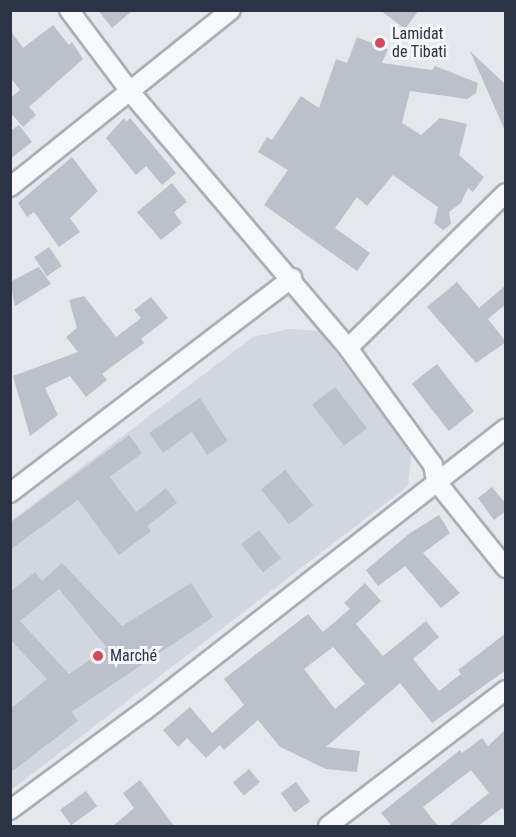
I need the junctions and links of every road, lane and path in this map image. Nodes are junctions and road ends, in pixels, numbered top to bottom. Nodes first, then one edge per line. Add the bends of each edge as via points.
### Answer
1 (69, 10) edge
2 (231, 10) edge
3 (132, 94) junction
4 (10, 188) edge
5 (506, 193) edge
6 (292, 278) junction
7 (348, 348) junction
8 (506, 428) edge
9 (436, 481) junction
10 (10, 493) edge
11 (506, 568) edge
12 (506, 690) edge
13 (10, 810) edge
14 (328, 826) edge

1 - 3 street
2 - 3 street
3 - 4 street
3 - 6 street
5 - 7 street
6 - 7 street
6 - 10 street
7 - 9 street via 433,465
8 - 9 street
9 - 11 street
9 - 13 street via 144,711
12 - 14 street

